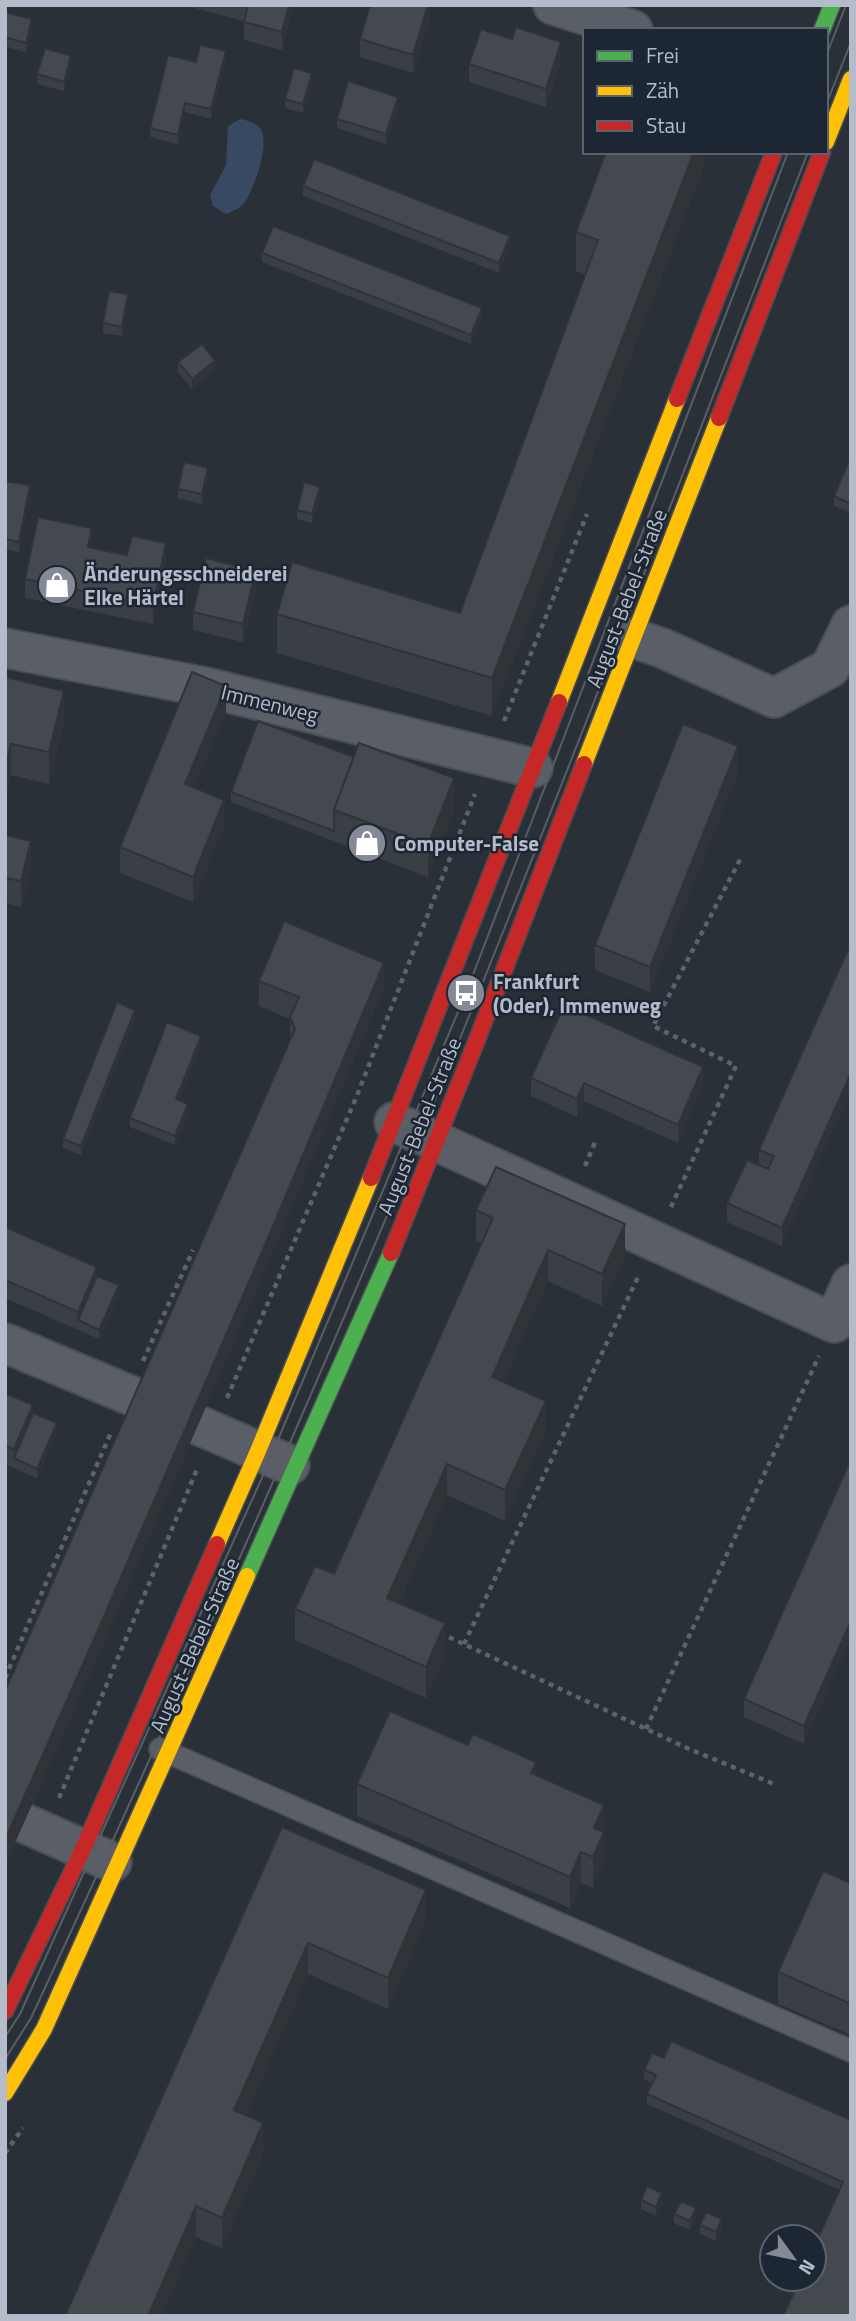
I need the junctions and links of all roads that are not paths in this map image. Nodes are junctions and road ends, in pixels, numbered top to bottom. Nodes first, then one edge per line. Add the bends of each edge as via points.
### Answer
1 (552, 5) edge
2 (832, 5) edge
3 (627, 28) edge
4 (823, 28) edge
5 (849, 86) edge
6 (828, 137) edge
7 (773, 154) edge
8 (821, 154) edge
9 (851, 625) edge
10 (633, 638) junction
11 (5, 648) edge
12 (533, 768) junction
13 (394, 1122) junction
14 (436, 1141) junction
15 (851, 1284) edge
16 (842, 1318) edge
17 (5, 1343) edge
18 (136, 1397) edge
19 (206, 1428) road end
20 (258, 1451) junction
21 (296, 1467) junction
22 (133, 1737) junction
23 (169, 1752) junction
24 (34, 1828) road end
25 (83, 1849) junction
26 (118, 1865) junction
27 (5, 2011) edge
28 (851, 2051) edge
29 (5, 2094) edge

1 - 3 street
2 - 4 street
5 - 6 street
7 - 12 street, August-Bebel-Straße
8 - 10 street, August-Bebel-Straße
9 - 10 street via 830,668 774,698
10 - 14 street, August-Bebel-Straße
11 - 12 street, Immenweg via 205,687
12 - 13 street, August-Bebel-Straße
13 - 14 street
13 - 20 street, August-Bebel-Straße
14 - 16 street via 654,1241
14 - 21 street, August-Bebel-Straße
15 - 16 street
17 - 18 street
19 - 20 street
20 - 21 street
20 - 22 street, August-Bebel-Straße
21 - 23 street, August-Bebel-Straße
22 - 23 lane
22 - 25 street, August-Bebel-Straße
23 - 26 street, August-Bebel-Straße
23 - 28 lane
24 - 25 street
25 - 26 street
25 - 27 street, August-Bebel-Straße
26 - 29 street, August-Bebel-Straße via 44,2029

